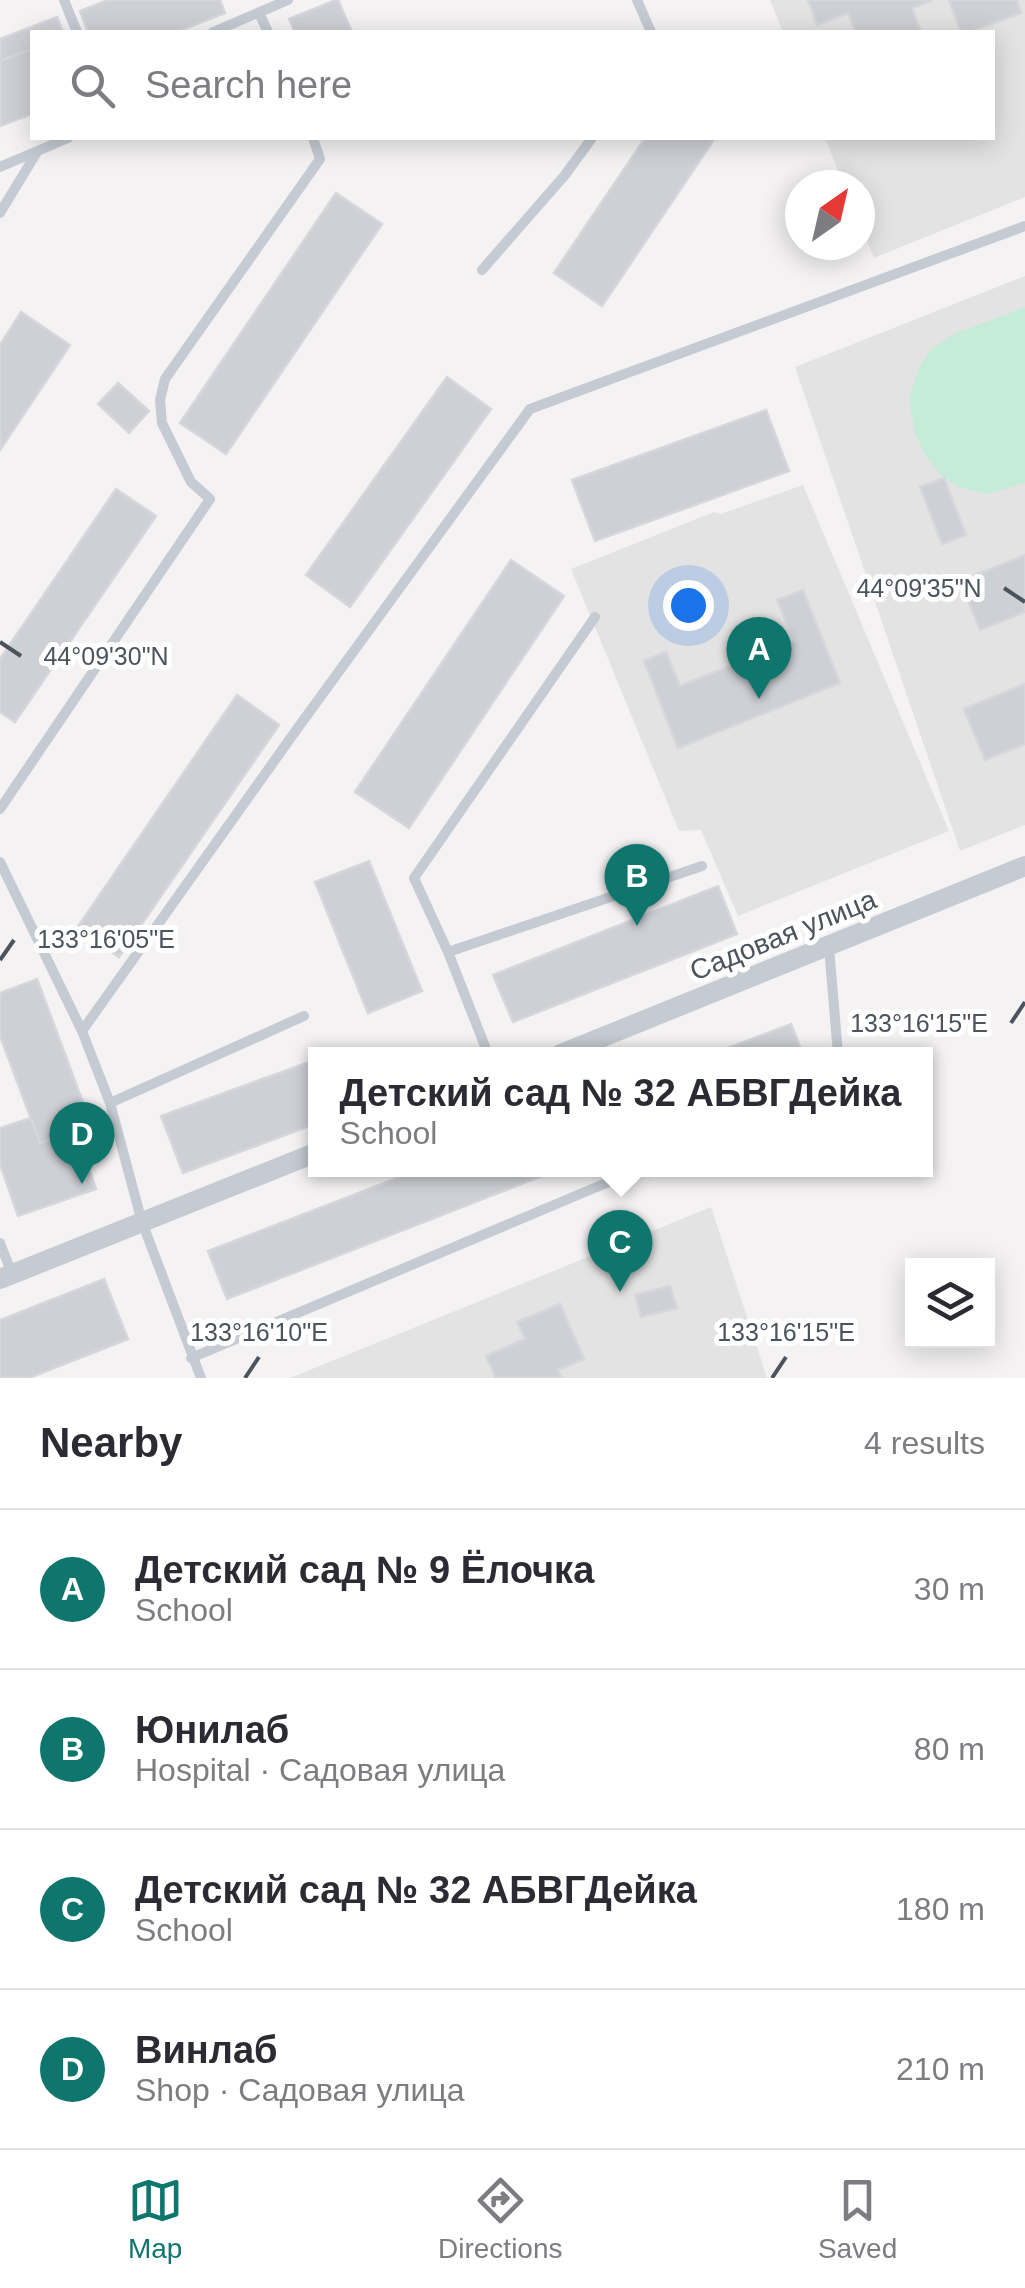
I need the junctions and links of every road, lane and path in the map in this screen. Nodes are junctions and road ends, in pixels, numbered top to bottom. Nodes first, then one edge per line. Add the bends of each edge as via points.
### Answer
1 (64, 0) edge
2 (288, 0) edge
3 (637, 0) edge
4 (259, 13) junction
5 (76, 30) edge
6 (218, 30) edge
7 (267, 30) edge
8 (650, 30) edge
9 (63, 140) edge
10 (315, 140) edge
11 (591, 140) edge
12 (37, 151) junction
13 (0, 167) edge
14 (0, 214) edge
15 (1025, 226) edge
16 (482, 270) dead end
17 (595, 617) dead end
18 (0, 809) edge
19 (0, 862) edge
20 (702, 866) dead end
21 (1025, 866) edge
22 (829, 946) junction
23 (448, 952) junction
24 (304, 1016) dead end
25 (82, 1032) junction
26 (485, 1047) edge
27 (578, 1047) edge
28 (837, 1047) edge
29 (110, 1103) junction
30 (308, 1156) edge
31 (620, 1177) edge
32 (142, 1222) junction
33 (0, 1244) edge
34 (6, 1277) edge
35 (191, 1358) junction
36 (200, 1378) edge

1 - 5 lane
2 - 4 lane
3 - 8 lane
4 - 6 lane
4 - 7 lane
9 - 12 lane
10 - 18 lane via 320,160 166,379 162,422 191,482 210,500
11 - 16 lane
12 - 13 lane
12 - 14 lane
15 - 25 lane via 530,409
17 - 23 lane via 414,878
19 - 25 lane
20 - 23 lane
21 - 22 street, Садовая улица
22 - 27 street, Садовая улица
22 - 28 lane
23 - 26 lane
24 - 29 lane
25 - 29 lane
29 - 32 lane
30 - 32 street
31 - 35 lane
32 - 34 street
32 - 35 lane
33 - 34 lane
35 - 36 lane

